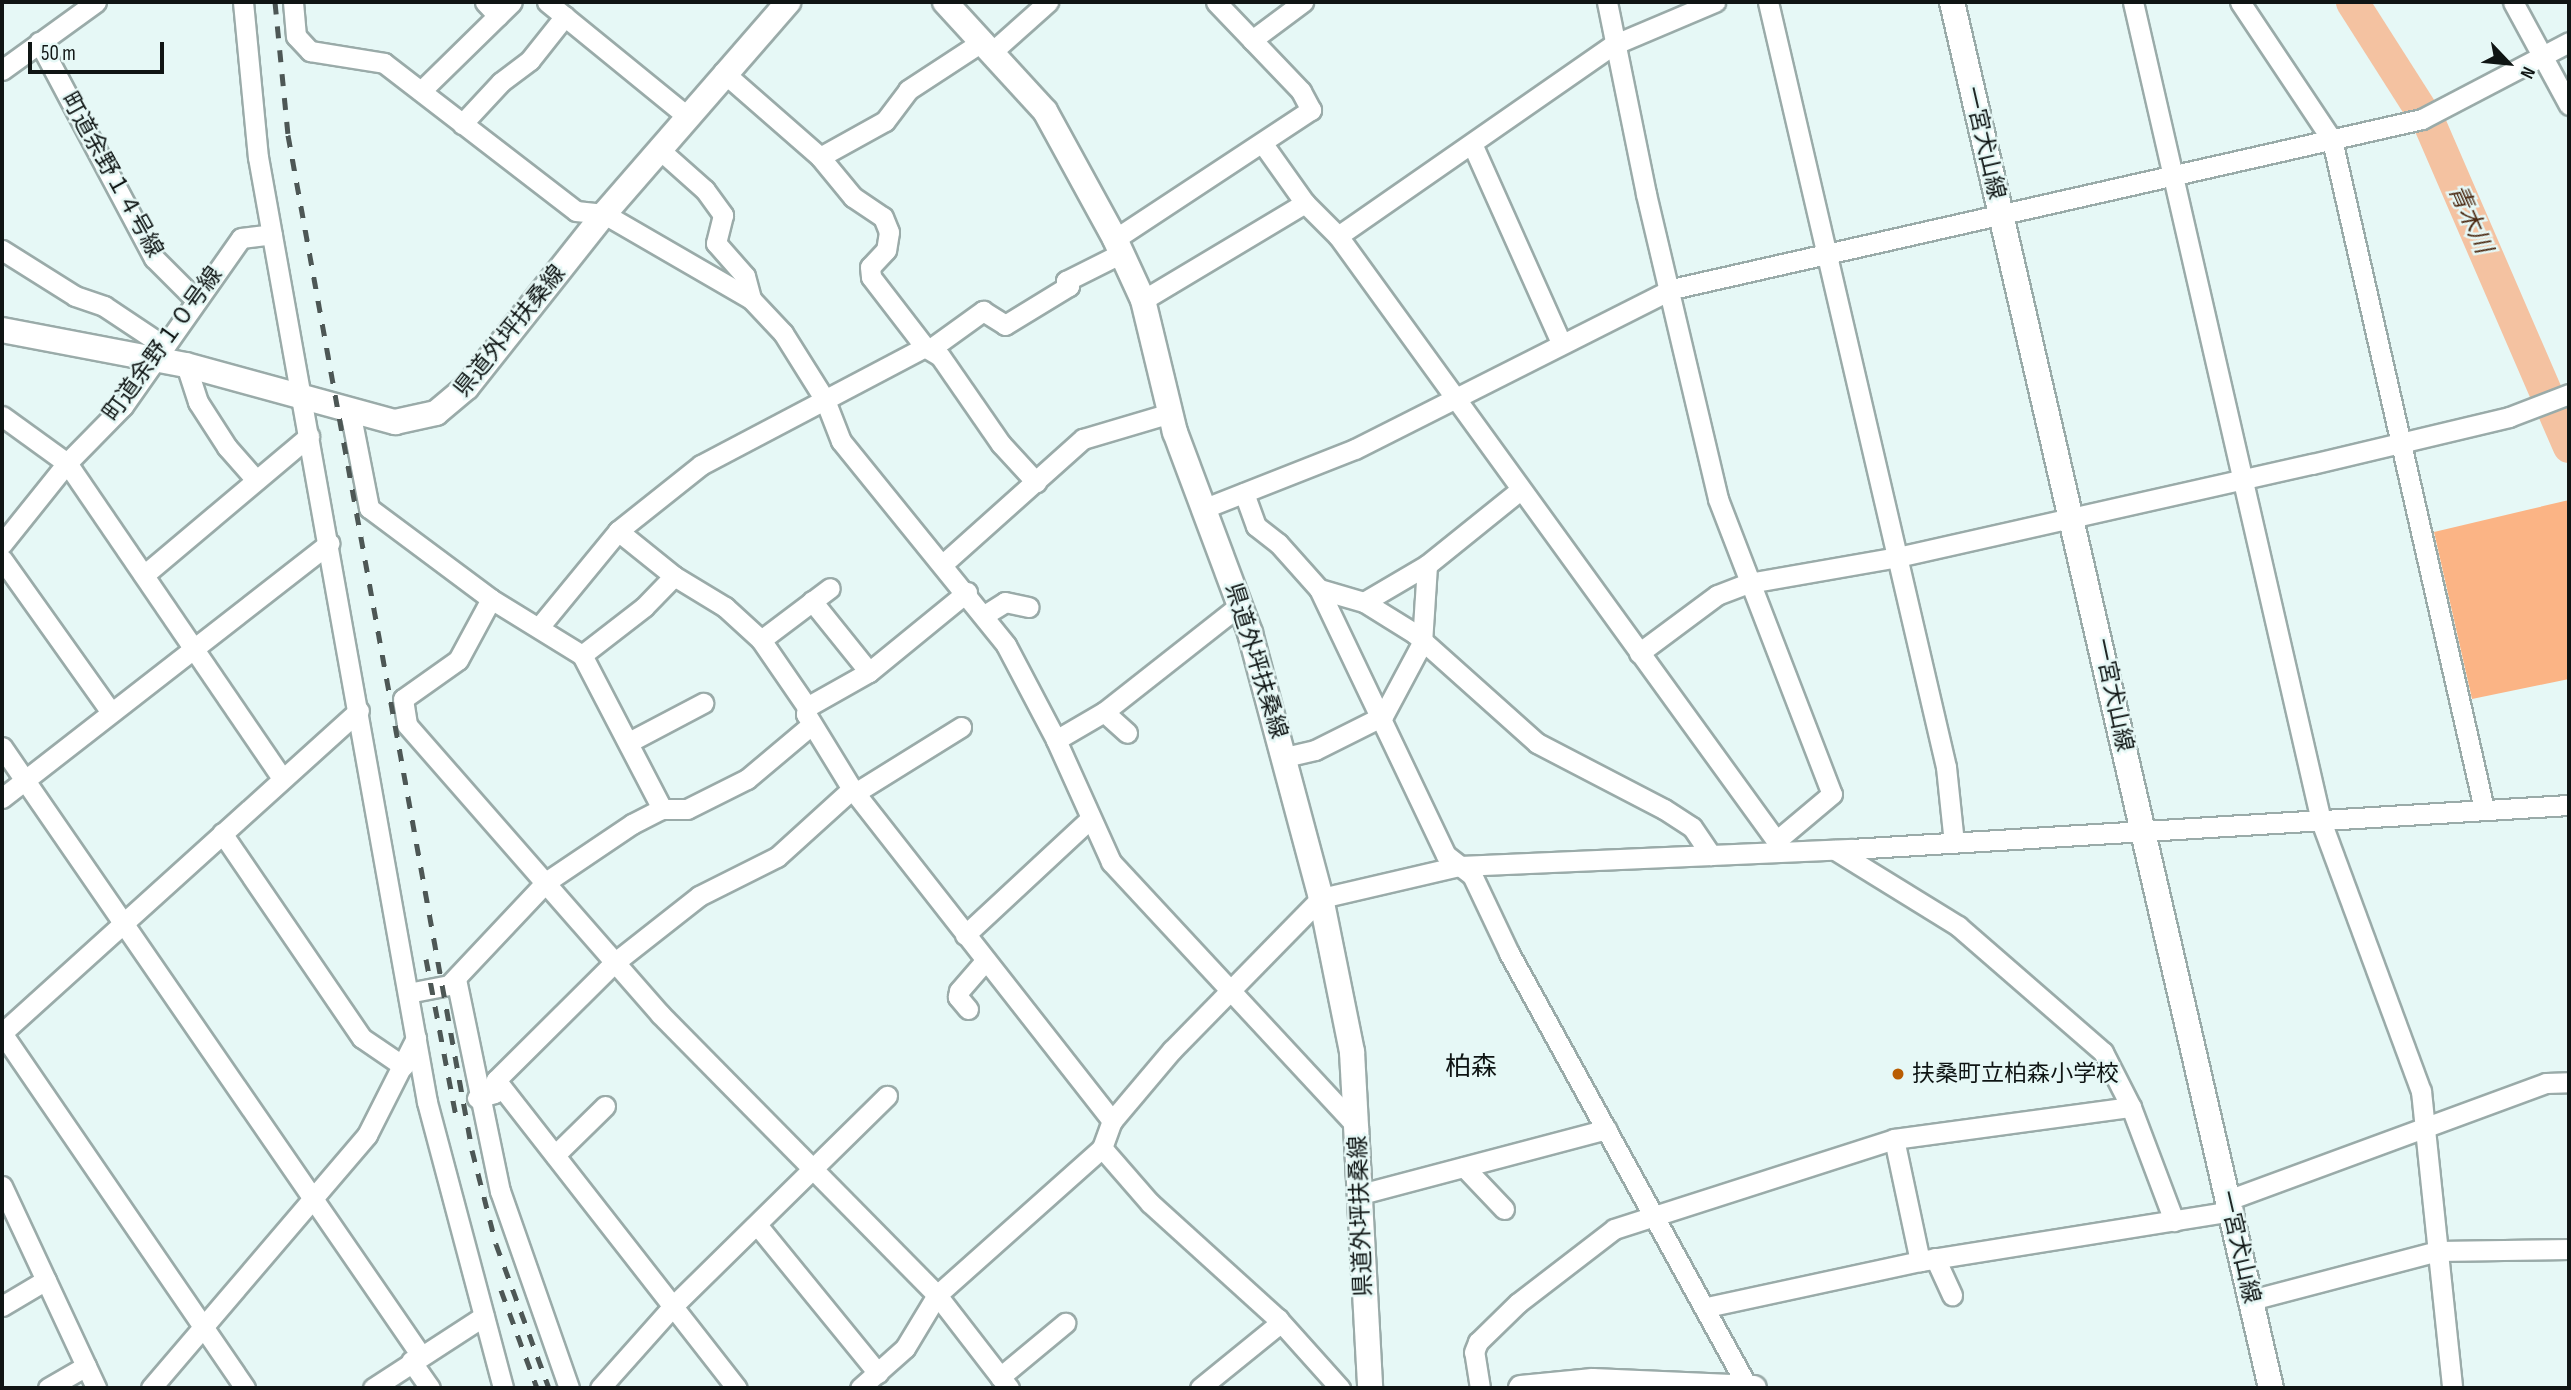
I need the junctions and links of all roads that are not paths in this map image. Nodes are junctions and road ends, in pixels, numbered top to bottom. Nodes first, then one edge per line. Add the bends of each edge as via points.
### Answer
1 (96, 2) edge
2 (243, 2) edge
3 (292, 2) edge
4 (547, 2) edge
5 (788, 2) edge
6 (945, 2) edge
7 (1048, 2) edge
8 (1216, 2) edge
9 (1303, 2) edge
10 (1607, 2) edge
11 (1715, 2) edge
12 (1768, 2) edge
13 (1952, 2) edge
14 (2133, 2) edge
15 (2240, 2) edge
16 (2513, 2) edge
17 (498, 7) edge
18 (565, 16) junction
19 (1252, 40) junction
20 (40, 42) junction
21 (2569, 42) edge
22 (1613, 45) junction
23 (988, 46) junction
24 (2543, 56) junction
25 (2, 70) edge
26 (723, 72) junction
27 (421, 91) junction
28 (2569, 105) edge
29 (688, 116) junction
30 (463, 124) junction
31 (2332, 140) junction
32 (1264, 144) junction
33 (1473, 146) junction
34 (660, 150) junction
35 (820, 157) junction
36 (2171, 177) junction
37 (1306, 203) junction
38 (605, 214) junction
39 (2001, 218) junction
40 (272, 234) junction
41 (1339, 236) junction
42 (1119, 246) junction
43 (2, 250) edge
44 (1828, 254) junction
45 (1672, 289) junction
46 (751, 299) junction
47 (196, 300) junction
48 (1143, 300) junction
49 (2, 330) edge
50 (1561, 344) junction
51 (929, 347) junction
52 (158, 352) junction
53 (186, 365) junction
54 (2569, 394) edge
55 (302, 397) junction
56 (1453, 399) junction
57 (825, 400) junction
58 (350, 411) junction
59 (1170, 413) junction
60 (2, 416) edge
61 (309, 436) junction
62 (2401, 440) junction
63 (67, 463) junction
64 (2245, 476) junction
65 (256, 480) junction
66 (1036, 482) junction
67 (1520, 490) junction
68 (1244, 493) junction
69 (1205, 508) junction
70 (2074, 518) junction
71 (618, 531) junction
72 (329, 542) junction
73 (2, 544) edge
74 (1898, 557) junction
75 (2, 559) edge
76 (943, 564) junction
77 (1427, 565) junction
78 (144, 575) junction
79 (674, 576) junction
80 (1749, 583) junction
81 (830, 588) dead end
82 (1319, 589) junction
83 (967, 592) junction
84 (491, 598) junction
85 (812, 601) junction
86 (1364, 602) junction
87 (1240, 605) junction
88 (1028, 607) dead end
89 (986, 614) junction
90 (540, 626) junction
91 (761, 640) junction
92 (1422, 643) junction
93 (193, 649) junction
94 (1639, 653) junction
95 (582, 655) junction
96 (869, 671) junction
97 (703, 703) dead end
98 (359, 710) junction
99 (110, 712) junction
100 (1104, 712) junction
101 (808, 716) junction
102 (1383, 716) junction
103 (961, 726) dead end
104 (1127, 733) dead end
105 (1056, 740) junction
106 (629, 742) junction
107 (2, 747) edge
108 (1285, 757) junction
109 (282, 778) junction
110 (25, 780) junction
111 (854, 791) junction
112 (2, 798) edge
113 (2569, 805) edge
114 (662, 809) junction
115 (2484, 809) junction
116 (1090, 819) junction
117 (2321, 821) junction
118 (2143, 831) junction
119 (222, 832) junction
120 (1954, 843) junction
121 (1780, 846) junction
122 (1835, 850) junction
123 (1711, 855) junction
124 (1458, 866) junction
125 (546, 881) junction
126 (1321, 898) junction
127 (123, 923) junction
128 (965, 935) junction
129 (985, 961) junction
130 (614, 963) junction
131 (456, 979) junction
132 (408, 993) junction
133 (1231, 993) junction
134 (968, 1009) dead end
135 (2, 1033) edge
136 (416, 1038) junction
137 (403, 1066) junction
138 (496, 1080) junction
139 (2569, 1082) edge
140 (887, 1096) dead end
141 (477, 1098) junction
142 (605, 1106) dead end
143 (2132, 1107) junction
144 (1112, 1121) junction
145 (1358, 1128) junction
146 (1607, 1129) junction
147 (2423, 1129) junction
148 (1894, 1139) junction
149 (1102, 1149) junction
150 (555, 1155) junction
151 (1464, 1167) junction
152 (812, 1171) junction
153 (3, 1192) edge
154 (1361, 1194) junction
155 (312, 1197) junction
156 (2231, 1206) junction
157 (1504, 1209) dead end
158 (1653, 1214) junction
159 (2174, 1221) junction
160 (758, 1226) junction
161 (2569, 1249) edge
162 (2438, 1251) junction
163 (1928, 1259) junction
164 (46, 1280) junction
165 (937, 1295) junction
166 (1952, 1295) dead end
167 (2251, 1300) junction
168 (2, 1306) edge
169 (673, 1306) junction
170 (1707, 1307) junction
171 (484, 1316) junction
172 (1278, 1319) junction
173 (1065, 1323) dead end
174 (203, 1327) junction
175 (416, 1358) junction
176 (86, 1366) junction
177 (871, 1382) edge
178 (1005, 1382) edge
179 (153, 1387) edge
180 (48, 1388) edge
181 (96, 1388) edge
182 (245, 1388) edge
183 (373, 1388) edge
184 (430, 1388) edge
185 (503, 1388) edge
186 (569, 1388) edge
187 (600, 1388) edge
188 (737, 1388) edge
189 (1200, 1388) edge
190 (1340, 1388) edge
191 (1370, 1388) edge
192 (1480, 1388) edge
193 (1521, 1388) edge
194 (1748, 1388) edge
195 (1754, 1388) edge
196 (2271, 1388) edge
197 (2452, 1388) edge

1 - 20 street
2 - 40 street via 249,88
3 - 27 street via 296,36 310,51 384,62
4 - 18 street
5 - 26 main road, 県道外坪扶桑線
6 - 23 main road, 県道外坪扶桑線
7 - 23 street
8 - 19 street
9 - 19 street
10 - 22 street
11 - 22 street
12 - 44 street
13 - 39 main road, 一宮犬山線
14 - 36 street
15 - 31 street
16 - 24 street
17 - 27 street
18 - 29 street
18 - 30 street via 530,60 501,82
19 - 32 street via 1301,91 1311,110
20 - 25 street
20 - 47 street, 町道余野１４号線 via 154,258
21 - 24 street
22 - 33 street
22 - 45 street
23 - 35 street via 908,90 885,121
23 - 42 main road, 県道外坪扶桑線 via 1045,111
24 - 28 street
24 - 31 street via 2422,119
26 - 29 main road, 県道外坪扶桑線
26 - 35 street
27 - 30 street
29 - 34 main road, 県道外坪扶桑線
30 - 38 street via 576,211
31 - 36 street
31 - 62 street
32 - 37 street
32 - 42 street
33 - 41 street
33 - 50 street
34 - 38 main road, 県道外坪扶桑線
34 - 46 street via 705,190 723,215 716,243 745,276
35 - 51 street via 853,197 883,217 889,232 886,250 870,267 871,277
36 - 39 street
36 - 64 street
37 - 41 street
37 - 48 street
38 - 46 street
38 - 58 main road, 県道外坪扶桑線 via 448,406 409,422
39 - 44 street
39 - 70 main road, 一宮犬山線
40 - 47 street, 町道余野１０号線 via 241,238
40 - 55 street
41 - 56 street
42 - 48 main road, 県道外坪扶桑線
42 - 51 street via 1066,281 1069,286 1005,325 983,311
43 - 52 street via 75,296 113,311
44 - 45 street
44 - 74 street
45 - 50 street
45 - 80 street via 1718,499
46 - 57 street via 783,333
47 - 52 street, 町道余野１０号線
48 - 59 main road, 県道外坪扶桑線
49 - 52 main road, 県道外坪扶桑線
50 - 56 street
51 - 57 street
51 - 66 street via 1000,444
52 - 53 main road, 県道外坪扶桑線
52 - 63 street, 町道余野１０号線 via 122,407
53 - 55 main road, 県道外坪扶桑線
53 - 65 street via 198,402 227,447
54 - 62 street via 2509,417
55 - 58 main road, 県道外坪扶桑線
55 - 61 street
56 - 67 street
56 - 68 street via 1354,449
57 - 71 street via 701,465
57 - 76 street via 841,441
58 - 84 street via 369,508
59 - 66 street via 1083,439
59 - 69 main road, 県道外坪扶桑線
60 - 63 street
61 - 65 street
61 - 72 street
62 - 64 street
62 - 115 street
63 - 73 street, 町道余野１０号線
63 - 78 street
64 - 70 street
64 - 117 street
65 - 78 street
66 - 76 street
67 - 77 street
67 - 94 street
68 - 69 street
68 - 82 street via 1256,526 1278,543
69 - 87 main road, 県道外坪扶桑線
70 - 74 street
70 - 118 main road, 一宮犬山線
71 - 79 street
71 - 90 street
72 - 93 street
72 - 98 street
74 - 80 street
74 - 120 street via 1946,767
75 - 99 street
76 - 83 street
77 - 86 street
77 - 92 street
78 - 93 street
79 - 91 street via 725,607
79 - 95 street via 644,607
80 - 94 street via 1717,595
80 - 121 street via 1832,793
81 - 85 street
82 - 86 street
82 - 102 street
83 - 89 street
83 - 96 street
84 - 90 street
84 - 125 street via 458,660 403,699 407,725
85 - 91 street
85 - 96 street
86 - 92 street
87 - 100 street
87 - 108 main road, 県道外坪扶桑線
88 - 89 street via 1005,602
89 - 105 street
90 - 95 street
91 - 101 street
92 - 102 street
92 - 123 street via 1536,743 1664,809 1692,827
93 - 99 street
93 - 109 street
94 - 121 street
95 - 106 street
96 - 101 street
97 - 106 street
98 - 109 street
98 - 132 street
99 - 110 street
100 - 104 street
100 - 105 street
101 - 111 street
101 - 114 street via 747,779 687,809
102 - 108 street via 1315,750
102 - 124 street via 1446,855
103 - 111 street
105 - 116 street
106 - 114 street via 626,746
107 - 110 street
108 - 126 main road, 県道外坪扶桑線
109 - 119 street
110 - 112 street
110 - 127 street
111 - 128 street
111 - 130 street via 777,857 699,896
113 - 115 street
114 - 125 street
115 - 117 street
116 - 128 street
116 - 133 street via 1111,862
117 - 118 street
117 - 147 street via 2421,1091
118 - 120 street
118 - 156 main road, 一宮犬山線
119 - 127 street
119 - 137 street via 362,1038
120 - 122 street
121 - 122 street
121 - 123 street
122 - 143 street via 1958,926 2032,989 2103,1052
123 - 124 street
124 - 126 street
124 - 146 street via 1472,875 1487,912
125 - 130 street
125 - 131 street
126 - 133 street via 1266,950
126 - 145 main road, 県道外坪扶桑線 via 1352,1052
127 - 135 street
127 - 155 street
128 - 129 street
129 - 134 street via 959,991 958,997
129 - 144 street
130 - 138 street
130 - 152 street
131 - 132 street via 449,985
131 - 141 street
132 - 136 street
133 - 144 street via 1172,1050
133 - 145 street
135 - 174 street
136 - 137 street
136 - 171 street via 443,1170
137 - 155 street via 367,1135
138 - 141 street via 494,1093
138 - 150 street
139 - 147 street via 2546,1083
140 - 152 street
141 - 186 street via 513,1235
142 - 150 street
143 - 148 street
143 - 159 street
144 - 149 street
145 - 154 main road, 県道外坪扶桑線
146 - 151 street
146 - 158 street
147 - 156 street
147 - 162 street
148 - 158 street
148 - 163 street
149 - 165 street
149 - 172 street via 1150,1203
150 - 169 street
151 - 154 street
151 - 157 street
152 - 160 street
152 - 165 street
153 - 164 street
154 - 191 main road, 県道外坪扶桑線
155 - 174 street
155 - 175 street
156 - 159 street
156 - 167 main road, 一宮犬山線
158 - 170 street
158 - 192 street via 1614,1229 1518,1303 1478,1342
159 - 163 street
160 - 169 street
160 - 177 street
161 - 162 street
162 - 167 street
162 - 197 street
163 - 166 street
163 - 170 street
164 - 168 street
164 - 176 street
165 - 177 street via 905,1348
165 - 178 street
167 - 196 main road, 一宮犬山線
169 - 187 street
169 - 188 street
170 - 194 street
171 - 175 street
171 - 185 street
172 - 189 street via 1275,1327
172 - 190 street
173 - 178 street
174 - 179 street
174 - 182 street
175 - 183 street
175 - 184 street
176 - 180 street
176 - 181 street
193 - 194 main road via 1593,1381
194 - 195 main road

